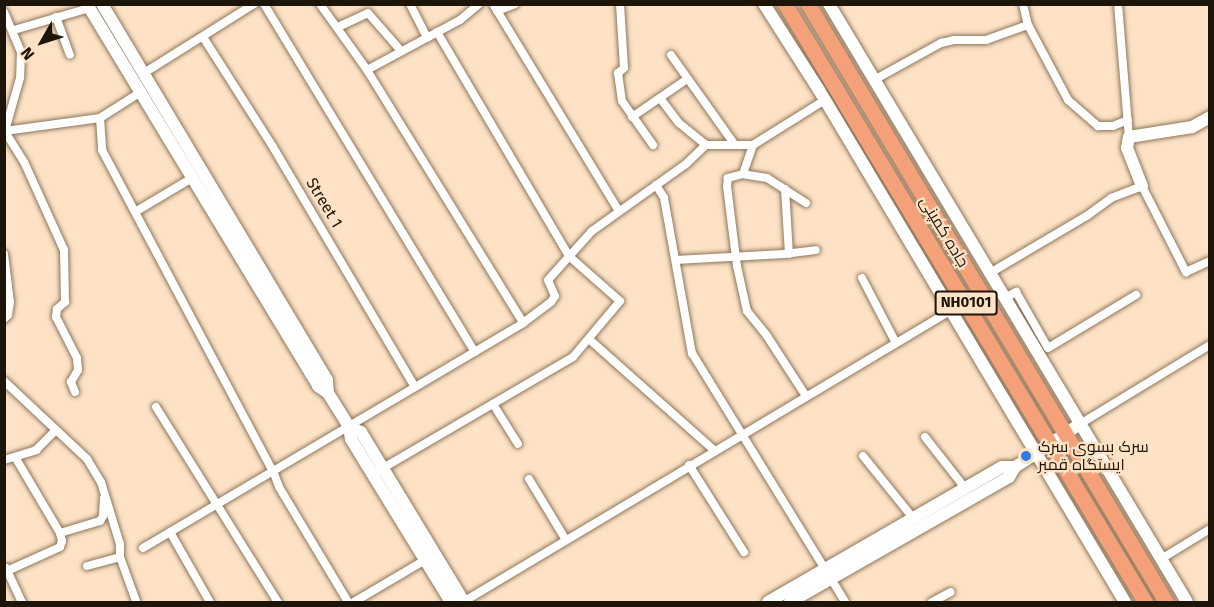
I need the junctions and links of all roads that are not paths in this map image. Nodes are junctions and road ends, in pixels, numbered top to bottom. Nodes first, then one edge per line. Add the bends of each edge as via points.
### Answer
1 (102, 4) edge
2 (254, 4) edge
3 (264, 4) edge
4 (320, 4) edge
5 (410, 4) edge
6 (479, 4) edge
7 (515, 4) edge
8 (620, 4) edge
9 (764, 4) edge
10 (785, 4) edge
11 (808, 4) edge
12 (829, 4) edge
13 (1023, 4) edge
14 (1118, 4) edge
15 (88, 6) edge
16 (495, 8) edge
17 (4, 12) edge
18 (56, 17) junction
19 (1028, 25) junction
20 (338, 27) junction
21 (14, 30) junction
22 (437, 32) junction
23 (203, 37) junction
24 (427, 38) junction
25 (401, 51) junction
26 (70, 55) dead end
27 (671, 55) dead end
28 (367, 70) junction
29 (144, 73) junction
30 (687, 79) junction
31 (874, 80) junction
32 (141, 92) junction
33 (660, 98) junction
34 (825, 100) junction
35 (7, 114) edge
36 (632, 117) junction
37 (1209, 117) edge
38 (100, 118) junction
39 (1128, 120) junction
40 (5, 132) edge
41 (1129, 137) junction
42 (653, 145) dead end
43 (706, 145) junction
44 (735, 145) junction
45 (753, 145) junction
46 (743, 174) junction
47 (192, 178) junction
48 (657, 185) junction
49 (1142, 186) junction
50 (785, 189) junction
51 (806, 203) dead end
52 (619, 211) junction
53 (135, 212) junction
54 (816, 250) dead end
55 (4, 254) edge
56 (789, 254) junction
57 (569, 256) junction
58 (736, 257) junction
59 (676, 260) junction
60 (1209, 261) edge
61 (990, 273) junction
62 (862, 278) dead end
63 (1136, 295) dead end
64 (1005, 298) junction
65 (950, 311) junction
66 (4, 319) edge
67 (523, 323) junction
68 (590, 340) junction
69 (896, 343) junction
70 (1209, 345) edge
71 (475, 352) junction
72 (4, 381) edge
73 (415, 387) junction
74 (75, 392) dead end
75 (328, 393) junction
76 (806, 396) junction
77 (493, 404) junction
78 (156, 407) dead end
79 (1080, 424) junction
80 (349, 427) junction
81 (56, 430) junction
82 (741, 434) junction
83 (1063, 434) junction
84 (925, 436) dead end
85 (518, 444) dead end
86 (1042, 447) junction
87 (714, 450) junction
88 (862, 456) dead end
89 (15, 457) junction
90 (4, 460) edge
91 (689, 465) junction
92 (1015, 467) junction
93 (273, 471) junction
94 (378, 472) junction
95 (529, 479) dead end
96 (965, 488) junction
97 (104, 492) junction
98 (215, 506) junction
99 (913, 518) junction
100 (1209, 529) edge
101 (170, 532) junction
102 (60, 533) junction
103 (566, 540) junction
104 (143, 548) dead end
105 (744, 552) dead end
106 (120, 557) junction
107 (1161, 559) junction
108 (425, 560) junction
109 (87, 566) dead end
110 (6, 568) edge
111 (828, 573) junction
112 (951, 592) dead end
113 (136, 600) dead end
114 (357, 602) edge
115 (463, 602) edge
116 (22, 603) edge
117 (210, 603) edge
118 (278, 603) edge
119 (348, 603) edge
120 (451, 603) edge
121 (768, 603) edge
122 (790, 603) edge
123 (845, 603) edge
124 (932, 603) edge
125 (1125, 603) edge
126 (1145, 603) edge
127 (1166, 603) edge
128 (1187, 603) edge

1 - 29 street
2 - 23 street
3 - 71 street
4 - 20 street
5 - 24 street
6 - 22 street
7 - 16 street
8 - 36 street via 624,68 618,73 622,101
9 - 34 street
10 - 86 highway, جاده کمپنی / NH0101 via 992,345
11 - 83 highway, جاده کمپنی / NH0101
12 - 31 street
13 - 19 street
14 - 39 street
15 - 18 street
15 - 32 street
16 - 52 street
17 - 21 street
18 - 21 street
18 - 26 street
19 - 31 street via 986,40 941,43
19 - 39 street via 1068,100 1098,126
20 - 25 street via 368,13
20 - 28 street
21 - 35 street via 21,52 20,78
22 - 24 street
22 - 57 street
23 - 29 street
23 - 73 street, Street 1
24 - 25 street
25 - 28 street
27 - 30 street
28 - 67 street
29 - 75 street via 327,380
30 - 33 street
30 - 44 street
31 - 61 street
32 - 38 street
32 - 47 street
33 - 36 street
33 - 43 street via 679,123
34 - 45 street
34 - 65 street
35 - 40 street
36 - 42 street
37 - 41 street via 1192,127
38 - 40 street
38 - 53 street via 102,150
39 - 41 street
40 - 74 street via 24,162 64,250 65,302 57,309 56,317 77,358 78,370 71,382
41 - 49 street via 1127,148
43 - 44 street
43 - 48 street
44 - 45 street
45 - 46 street
46 - 50 street via 767,178
46 - 58 street via 729,178 727,186
47 - 53 street
47 - 75 street via 318,386
48 - 52 street
48 - 59 street via 664,198
49 - 60 street via 1186,272
49 - 61 street via 1111,198
50 - 51 street
50 - 56 street
52 - 57 street via 592,231
53 - 93 street
54 - 56 street
55 - 66 street via 10,302
56 - 58 street
57 - 67 street via 548,280 555,296 551,302
57 - 68 street via 620,301
58 - 59 street
58 - 76 street via 747,311
59 - 82 street via 692,353
61 - 64 street
62 - 69 street
63 - 64 street via 1048,348 1016,292
64 - 79 street
65 - 69 street
65 - 86 street
67 - 71 street
68 - 77 street via 573,357
68 - 87 street
69 - 76 street
70 - 79 street
71 - 73 street
72 - 81 street
73 - 80 street
75 - 80 street
76 - 82 street
77 - 85 street
77 - 94 street
78 - 98 street
79 - 83 street
79 - 107 street
80 - 93 street
80 - 94 street via 351,439
81 - 89 street via 36,450
81 - 97 street via 87,459
82 - 87 street
82 - 111 street
83 - 86 street
83 - 127 highway, جاده کمپنی / NH0101
84 - 96 street
86 - 92 street
86 - 125 street
86 - 126 highway, جاده کمپنی / NH0101
87 - 91 street
88 - 99 street
89 - 90 street
89 - 102 street
91 - 103 street
91 - 105 street
92 - 96 street via 1002,467
92 - 111 street via 1009,477
93 - 98 street
93 - 119 street
94 - 108 street
94 - 115 street
95 - 103 street
96 - 99 street
97 - 102 street via 102,519
97 - 106 street via 120,544
98 - 101 street
98 - 118 street
99 - 111 street
100 - 107 street
101 - 104 street
101 - 117 street
102 - 110 street via 60,547
103 - 115 street
106 - 109 street
106 - 113 street
107 - 128 street
108 - 114 street
108 - 120 street
110 - 116 street
111 - 121 street
111 - 122 street
111 - 123 street
112 - 124 street

